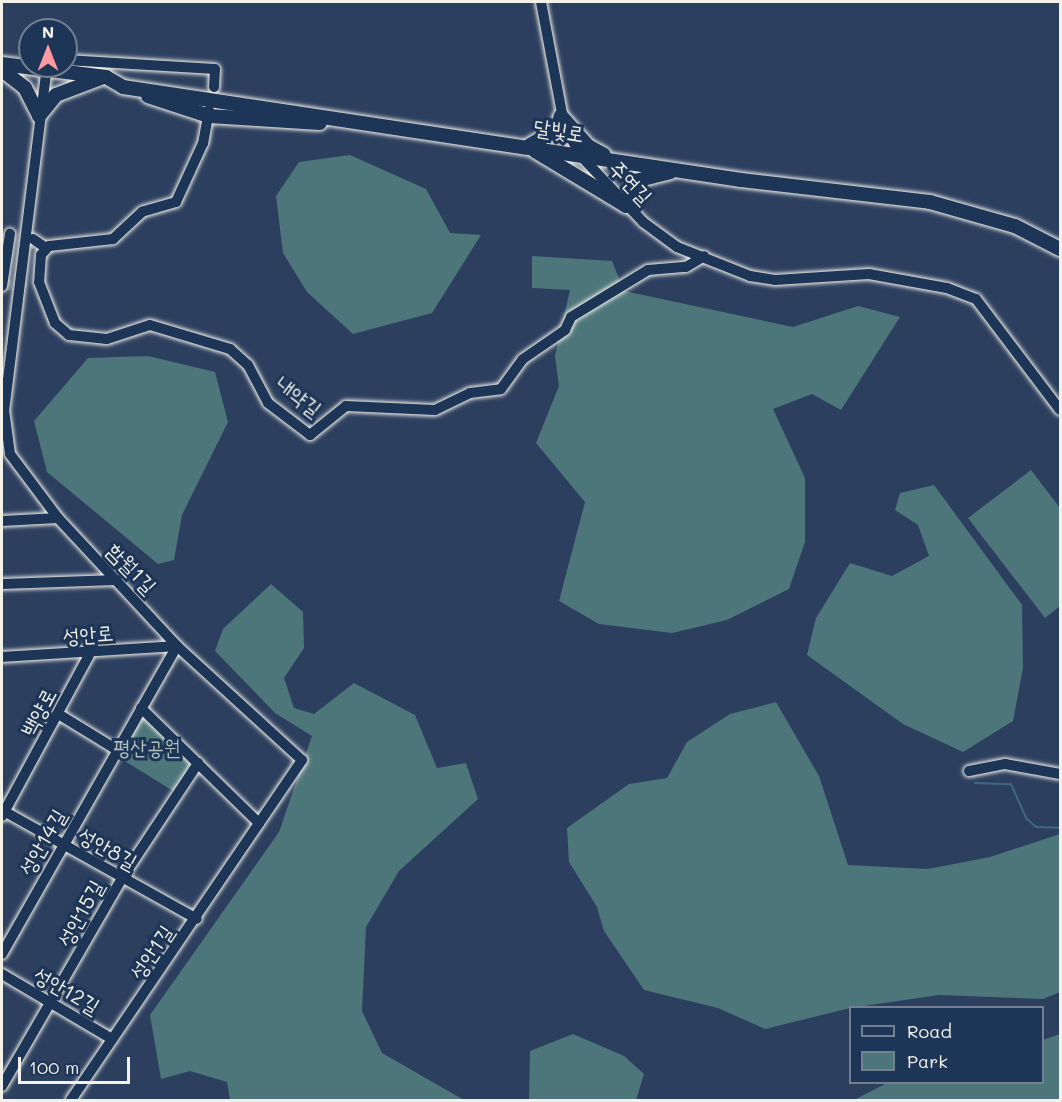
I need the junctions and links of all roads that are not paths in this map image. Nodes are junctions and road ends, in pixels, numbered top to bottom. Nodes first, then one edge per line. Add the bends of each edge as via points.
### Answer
1 (541, 2) edge
2 (78, 61) edge
3 (2, 64) edge
4 (18, 65) edge
5 (2, 70) edge
6 (78, 72) edge
7 (106, 77) junction
8 (44, 78) edge
9 (123, 87) junction
10 (214, 87) dead end
11 (209, 113) junction
12 (39, 116) junction
13 (561, 116) junction
14 (358, 122) junction
15 (525, 146) junction
16 (579, 154) junction
17 (613, 160) junction
18 (683, 171) junction
19 (626, 206) junction
20 (10, 234) dead end
21 (33, 239) dead end
22 (46, 248) junction
23 (1060, 249) edge
24 (704, 255) junction
25 (39, 282) junction
26 (27, 284) tunnel mouth
27 (2, 286) edge
28 (9, 352) junction
29 (2, 378) edge
30 (1060, 410) edge
31 (6, 456) edge
32 (58, 518) junction
33 (2, 521) edge
34 (117, 580) junction
35 (2, 585) edge
36 (177, 645) junction
37 (89, 656) junction
38 (2, 657) edge
39 (141, 708) junction
40 (60, 715) junction
41 (117, 750) junction
42 (198, 763) junction
43 (969, 771) dead end
44 (1060, 774) edge
45 (3, 813) edge
46 (259, 823) junction
47 (63, 845) junction
48 (122, 878) junction
49 (197, 918) junction
50 (2, 954) edge
51 (2, 974) edge
52 (52, 1003) junction
53 (112, 1039) junction
54 (2, 1086) edge
55 (71, 1101) edge

1 - 13 street, 주연길
2 - 10 street via 215,69
3 - 4 main road, 달빛로
5 - 12 main road via 25,88
6 - 7 main road, 달빛로
7 - 9 main road, 달빛로
7 - 12 main road via 56,95
8 - 12 street
9 - 11 main road
9 - 14 main road, 달빛로
11 - 14 main road
11 - 22 street via 200,153 176,202 142,212 113,239
12 - 28 street
13 - 15 main road via 556,130 540,143
13 - 16 street, 주연길
13 - 17 main road via 588,146
14 - 15 main road, 달빛로
15 - 16 main road, 달빛로
15 - 19 main road
16 - 17 main road, 달빛로
16 - 19 street, 주연길
17 - 18 main road, 달빛로
18 - 19 main road via 635,181
18 - 23 main road, 달빛로 via 930,202 1015,226
19 - 24 street, 주연길 via 677,247
20 - 27 street
21 - 22 street
22 - 25 street
24 - 25 street, 내약길 via 686,267 641,273 571,317 565,330 523,359 501,389 470,393 435,410 346,406 310,435 268,403 248,365 230,349 150,325 107,339 69,335 51,316
24 - 30 street via 764,279 869,274 947,288 976,299
25 - 26 street
28 - 29 street
28 - 31 street via 4,410
31 - 32 street, 함월1길
32 - 33 street
32 - 34 street, 함월1길
34 - 35 street
34 - 36 street, 함월1길
36 - 37 street, 성안로
36 - 39 street, 성안14길
36 - 46 street, 성안1길 via 302,760
37 - 38 street, 성안로
37 - 40 street, 백양로
39 - 41 street, 성안14길
39 - 42 street
40 - 41 street
40 - 45 street, 백양로
41 - 47 street, 성안14길
42 - 46 street
42 - 48 street, 성안15길
43 - 44 street via 1005,764
45 - 47 street, 성안8길
46 - 49 street, 성안1길
47 - 48 street, 성안8길
47 - 50 street, 성안14길
48 - 49 street, 성안8길
48 - 52 street, 성안15길
49 - 53 street, 성안1길
51 - 52 street, 성안12길
52 - 53 street, 성안12길
52 - 54 street, 성안15길
53 - 55 street, 성안1길

